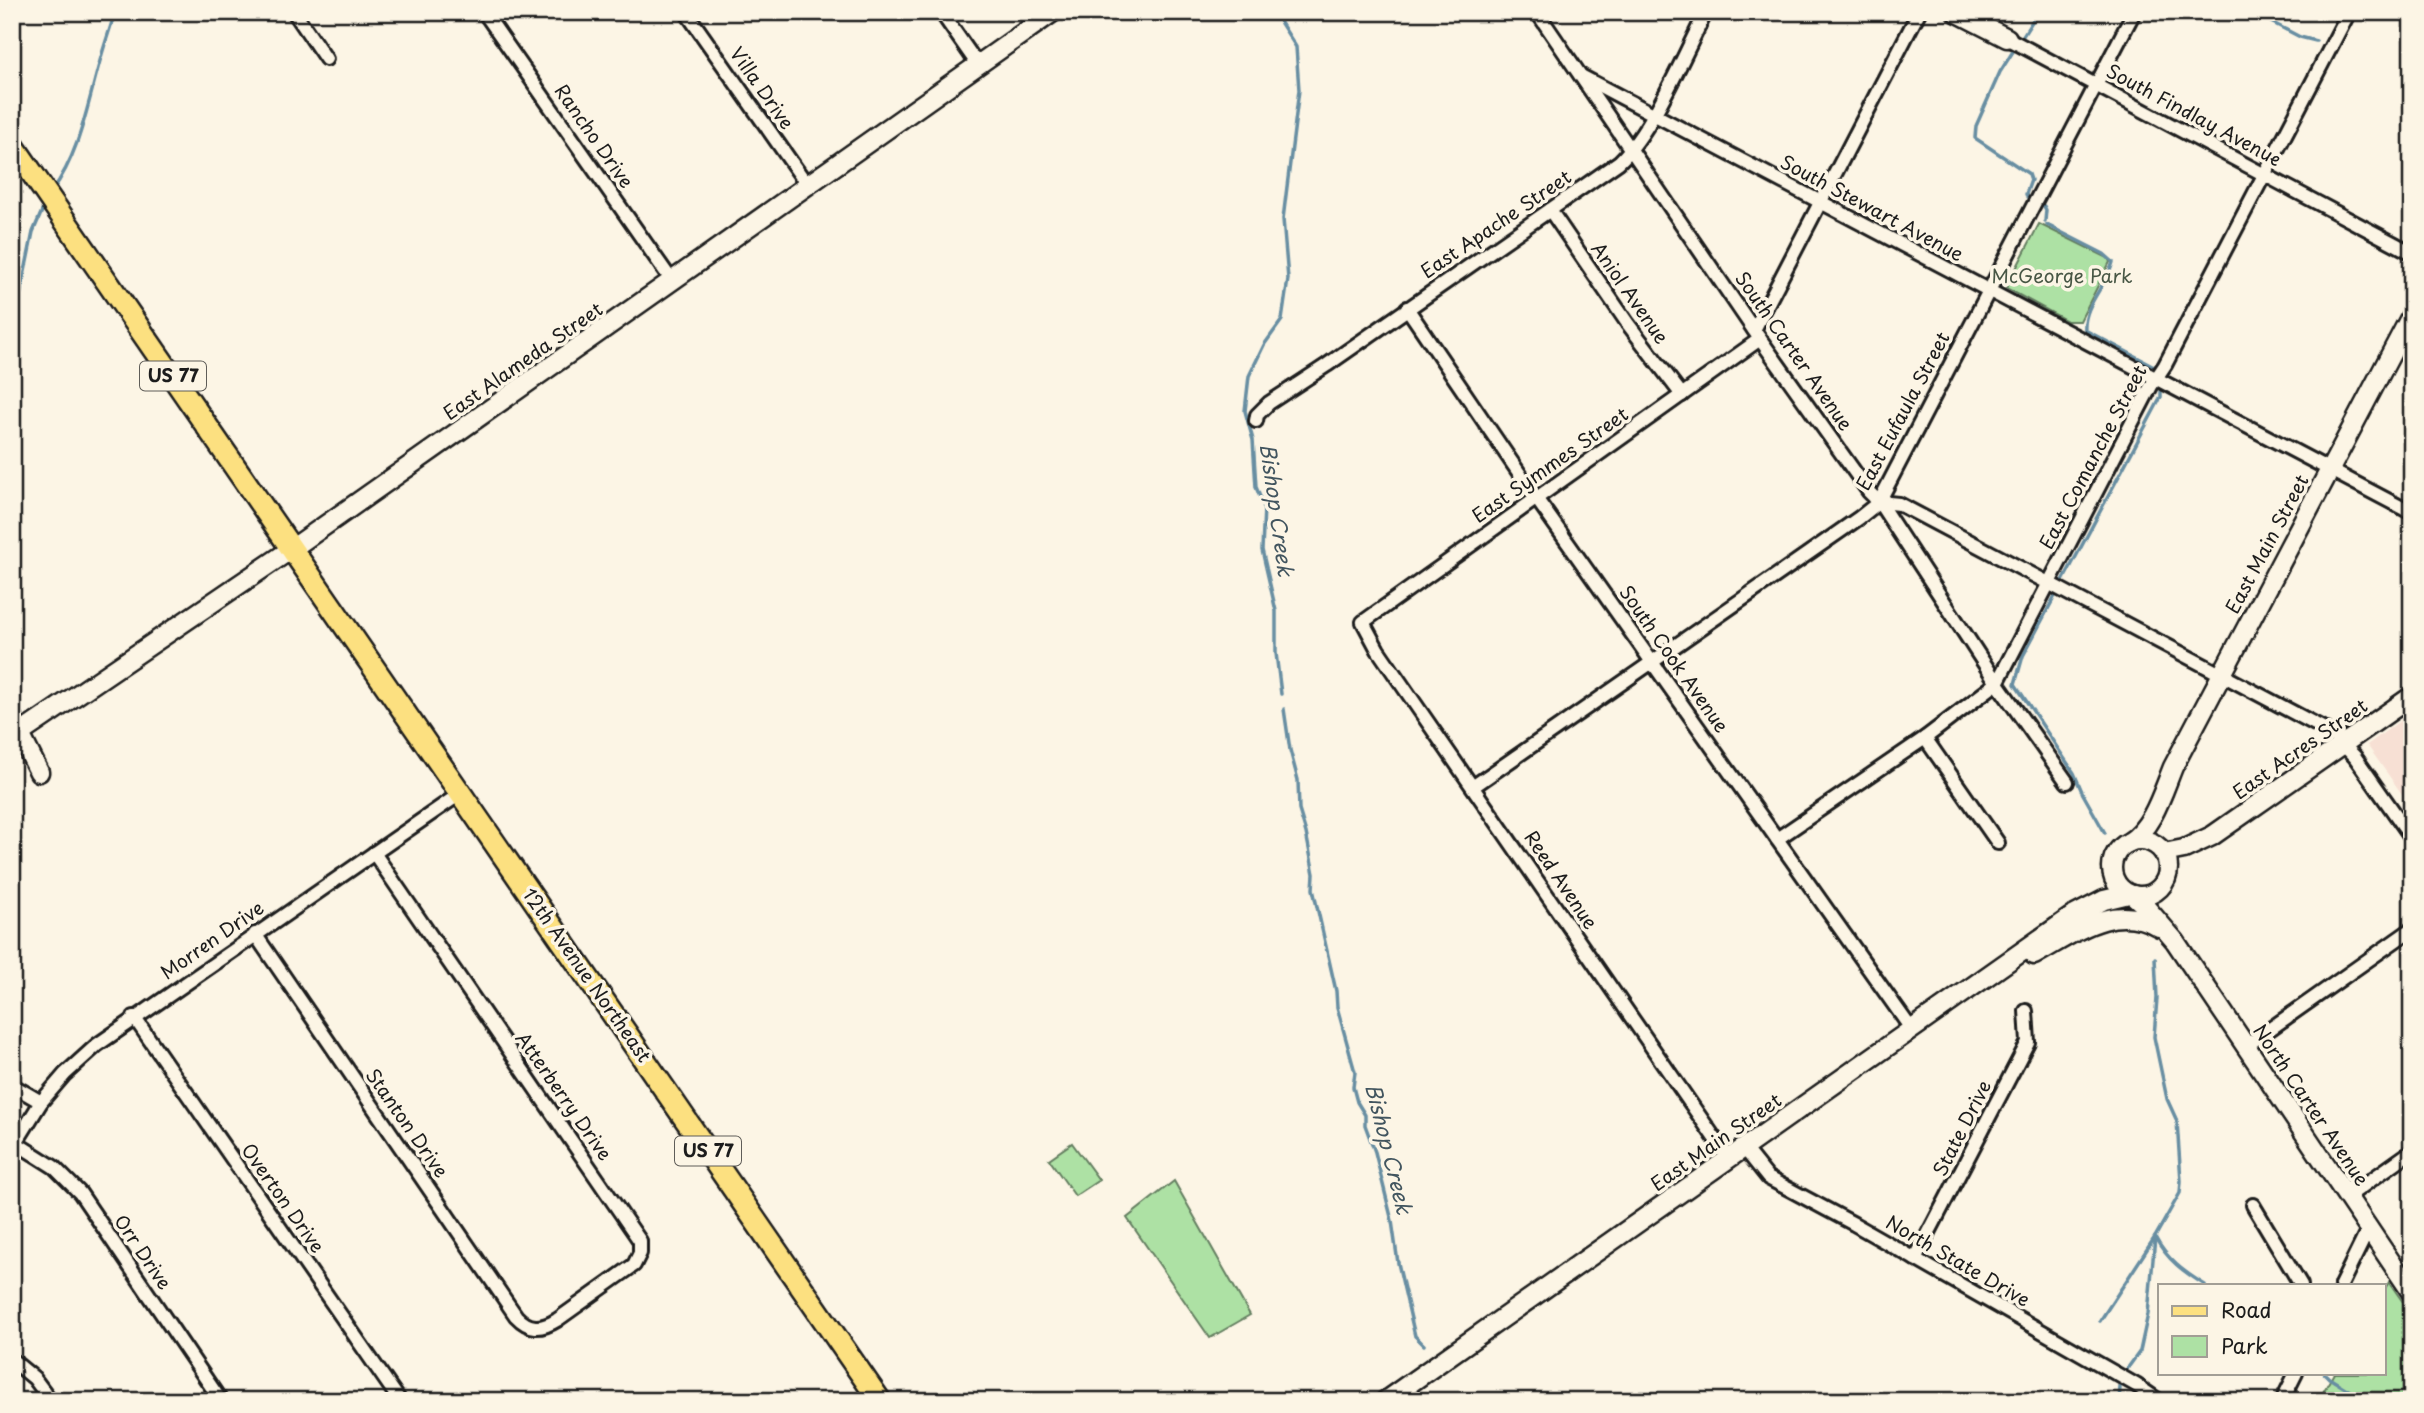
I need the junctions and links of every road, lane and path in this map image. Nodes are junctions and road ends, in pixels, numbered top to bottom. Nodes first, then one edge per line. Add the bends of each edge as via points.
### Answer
1 (294, 12) edge
2 (484, 12) edge
3 (686, 12) edge
4 (941, 12) edge
5 (1053, 12) edge
6 (1536, 12) edge
7 (1706, 12) edge
8 (1919, 12) edge
9 (1956, 12) edge
10 (2134, 12) edge
11 (2349, 12) edge
12 (2007, 38) joint
13 (326, 59) dead end
14 (978, 65) junction
15 (1581, 76) junction
16 (2095, 86) junction
17 (1654, 114) junction
18 (12, 144) edge
19 (1632, 150) junction
20 (2263, 175) junction
21 (807, 186) junction
22 (1820, 202) junction
23 (1550, 210) junction
24 (2412, 253) edge
25 (672, 281) junction
26 (1990, 291) junction
27 (1407, 308) junction
28 (2412, 314) edge
29 (1757, 334) junction
30 (2155, 379) junction
31 (1682, 395) junction
32 (1256, 421) dead end
33 (2330, 470) junction
34 (1536, 498) junction
35 (1879, 502) junction
36 (2412, 513) edge
37 (293, 548) junction
38 (2051, 585) junction
39 (1363, 622) joint
40 (1652, 662) junction
41 (2222, 675) junction
42 (1997, 683) junction
43 (2412, 696) edge
44 (15, 730) edge
45 (1925, 737) junction
46 (2344, 744) junction
47 (39, 772) dead end
48 (2067, 782) dead end
49 (1474, 786) junction
50 (461, 793) junction
51 (2162, 794) junction
52 (2212, 836) junction
53 (2412, 838) edge
54 (1777, 839) junction
55 (1998, 843) dead end
56 (2128, 843) junction
57 (2162, 850) junction
58 (374, 853) junction
59 (2112, 870) junction
60 (2164, 883) junction
61 (2131, 895) junction
62 (2071, 917) junction
63 (2412, 929) edge
64 (255, 934) junction
65 (2169, 935) junction
66 (1958, 998) junction
67 (2025, 1011) dead end
68 (134, 1017) junction
69 (1912, 1030) junction
70 (2246, 1046) junction
71 (12, 1085) edge
72 (41, 1102) junction
73 (14, 1146) edge
74 (1744, 1148) junction
75 (2412, 1151) edge
76 (1729, 1158) junction
77 (2347, 1197) junction
78 (2253, 1205) dead end
79 (2368, 1230) junction
80 (1915, 1259) junction
81 (2300, 1284) edge
82 (2341, 1284) edge
83 (2412, 1293) edge
84 (534, 1328) joint
85 (12, 1360) edge
86 (2296, 1374) edge
87 (51, 1401) edge
88 (221, 1401) edge
89 (400, 1401) edge
90 (880, 1401) edge
91 (1385, 1401) edge
92 (2159, 1401) edge
93 (2282, 1401) edge

1 - 13 street
2 - 25 street, Rancho Drive
3 - 21 street, Villa Drive
4 - 14 street
5 - 14 street, East Alameda Street
6 - 15 street, South Carter Avenue
7 - 17 street, East Apache Street
8 - 22 street, East Symmes Street
9 - 12 street, South Findlay Avenue
10 - 16 street, East Eufaula Street
11 - 20 street, East Comanche Street
12 - 16 street, South Findlay Avenue
14 - 21 street, East Alameda Street
15 - 17 street, South Stewart Avenue
15 - 19 street, South Carter Avenue
16 - 20 street, South Findlay Avenue
16 - 26 street, East Eufaula Street
17 - 19 street, East Apache Street
17 - 22 street, South Stewart Avenue
18 - 37 main road, US 77
19 - 23 street, East Apache Street
19 - 29 street, South Carter Avenue
20 - 24 street, South Findlay Avenue
20 - 30 street, East Comanche Street
21 - 25 street, East Alameda Street
22 - 26 street, South Stewart Avenue
22 - 29 street, East Symmes Street
23 - 27 street, East Apache Street
23 - 31 street, Aniol Avenue
25 - 37 street, East Alameda Street
26 - 30 street, South Stewart Avenue
26 - 35 street, East Eufaula Street
27 - 32 street, East Apache Street via 1269,402
27 - 34 street, South Cook Avenue
28 - 33 street, East Main Street
29 - 31 street, East Symmes Street
29 - 35 street, South Carter Avenue
30 - 33 street, South Stewart Avenue
30 - 38 street, East Comanche Street
31 - 34 street, East Symmes Street
33 - 36 street, South Stewart Avenue
33 - 41 street, East Main Street
34 - 39 street, East Symmes Street
34 - 40 street, South Cook Avenue
35 - 38 street via 1899,504
35 - 40 street, East Eufaula Street
35 - 42 street, South Carter Avenue
37 - 44 street, East Alameda Street
37 - 50 main road, 12th Avenue Northeast / US 77
38 - 41 street
38 - 42 street, East Comanche Street
39 - 49 street, Reed Avenue
40 - 49 street, East Eufaula Street
40 - 54 street, South Cook Avenue
41 - 46 street via 2332,733
41 - 51 street, East Main Street
42 - 45 street, East Comanche Street
42 - 48 street, South Carter Avenue
43 - 46 street, East Acres Street
44 - 47 street
45 - 54 street, East Comanche Street
45 - 55 street
46 - 52 street, East Acres Street
46 - 53 street
49 - 76 street, Reed Avenue
50 - 58 street, Morren Drive
50 - 90 main road, 12th Avenue Northeast / US 77
51 - 56 street, East Main Street via 2149,822
51 - 57 street, East Main Street
52 - 57 street, East Acres Street via 2185,849
52 - 60 street, East Acres Street
54 - 69 street, South Cook Avenue
56 - 57 street via 2150,842
56 - 59 street via 2116,855
57 - 60 street via 2169,869
58 - 64 street, Morren Drive
58 - 84 street, Atterberry Drive via 640,1241 638,1259 627,1272 547,1326
59 - 61 street via 2120,887
59 - 62 street, East Main Street
60 - 61 street via 2154,893
60 - 65 street, North Carter Avenue via 2161,904
61 - 62 street, East Main Street via 2104,900
61 - 65 street, North Carter Avenue
62 - 66 street, East Main Street
63 - 70 street
64 - 68 street, Morren Drive
64 - 84 street, Stanton Drive via 516,1316
65 - 66 street via 2135,917 2098,920
65 - 70 street, North Carter Avenue
66 - 69 street, East Main Street
67 - 80 street, State Drive via 2028,1042
68 - 72 street, Morren Drive via 79,1061
68 - 89 street, Overton Drive
69 - 74 street, East Main Street
70 - 77 street, North Carter Avenue
71 - 72 street
72 - 73 street, Morren Drive
73 - 88 street, Orr Drive via 54,1167 80,1193
74 - 76 street, East Main Street
74 - 80 street, North State Drive via 1768,1178
75 - 77 street
76 - 91 street, East Main Street
77 - 79 street, North Carter Avenue
78 - 81 street
79 - 82 street
79 - 83 street, North Carter Avenue
80 - 92 street, North State Drive
85 - 87 street via 34,1378
86 - 93 street

